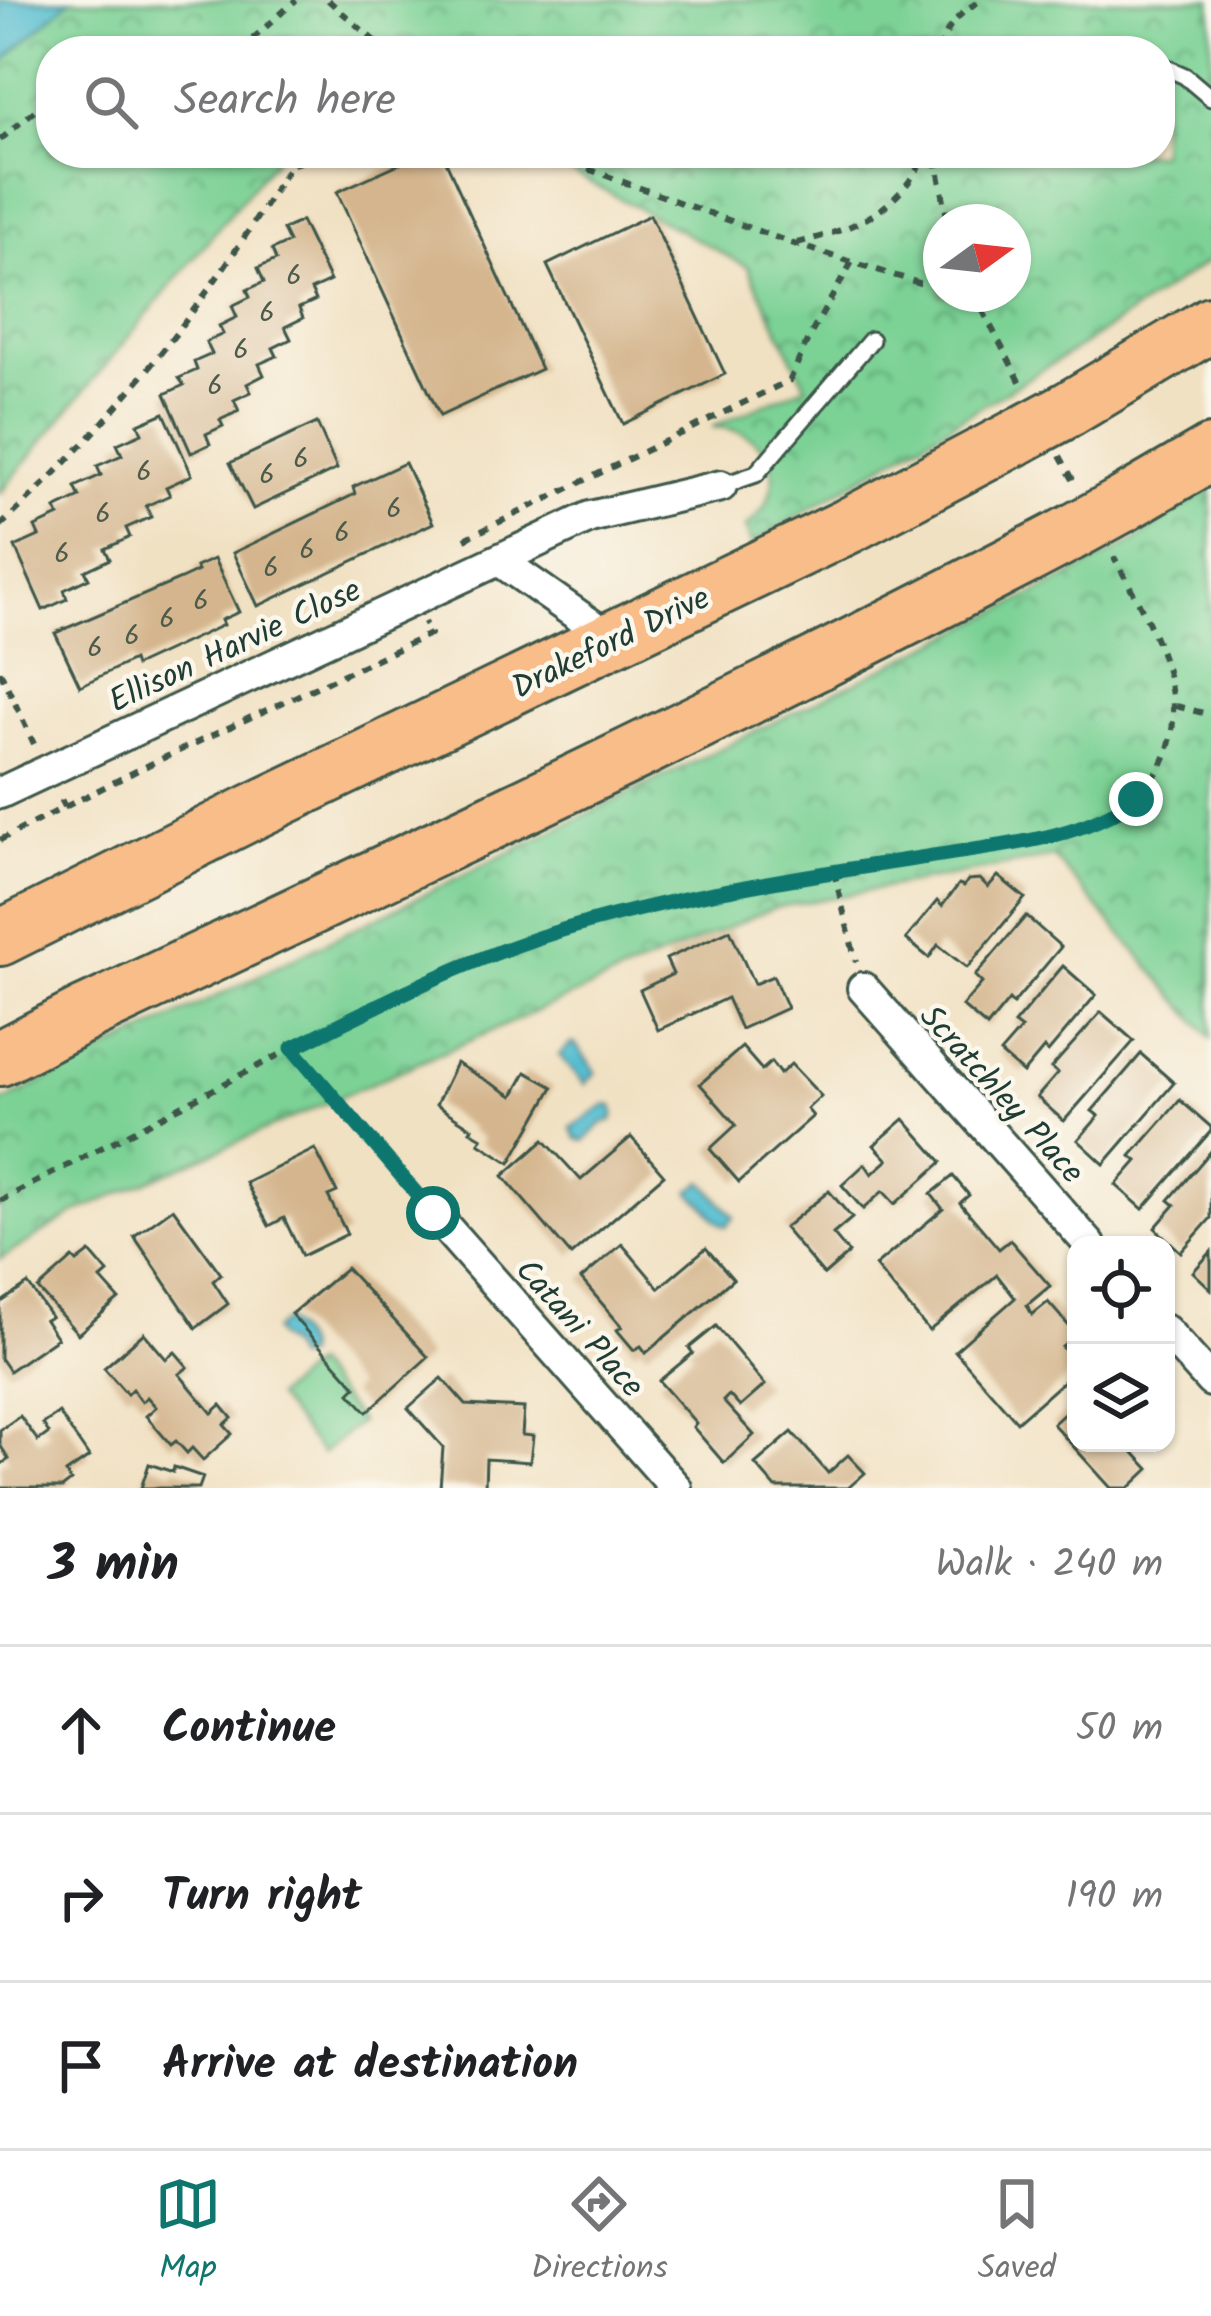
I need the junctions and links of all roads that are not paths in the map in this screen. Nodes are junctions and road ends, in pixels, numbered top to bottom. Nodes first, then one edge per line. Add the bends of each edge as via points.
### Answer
1 (1175, 71) edge
2 (1211, 98) edge
3 (1211, 325) edge
4 (871, 340) dead end
5 (1211, 453) edge
6 (721, 486) joint
7 (499, 560) junction
8 (613, 640) junction
9 (0, 793) edge
10 (0, 938) edge
11 (863, 988) road end
12 (0, 1058) edge
13 (433, 1213) road end
14 (1082, 1236) edge
15 (1175, 1341) edge
16 (1211, 1382) edge
17 (676, 1488) edge

1 - 2 lane
3 - 8 highway, Drakeford Drive via 848,526
4 - 6 lane via 756,474
5 - 12 highway via 898,624
6 - 7 street, Ellison Harvie Close via 590,517
7 - 8 street
7 - 9 street, Ellison Harvie Close
8 - 10 highway, Drakeford Drive
11 - 14 street, Scratchley Place
13 - 17 street, Catani Place
15 - 16 street

